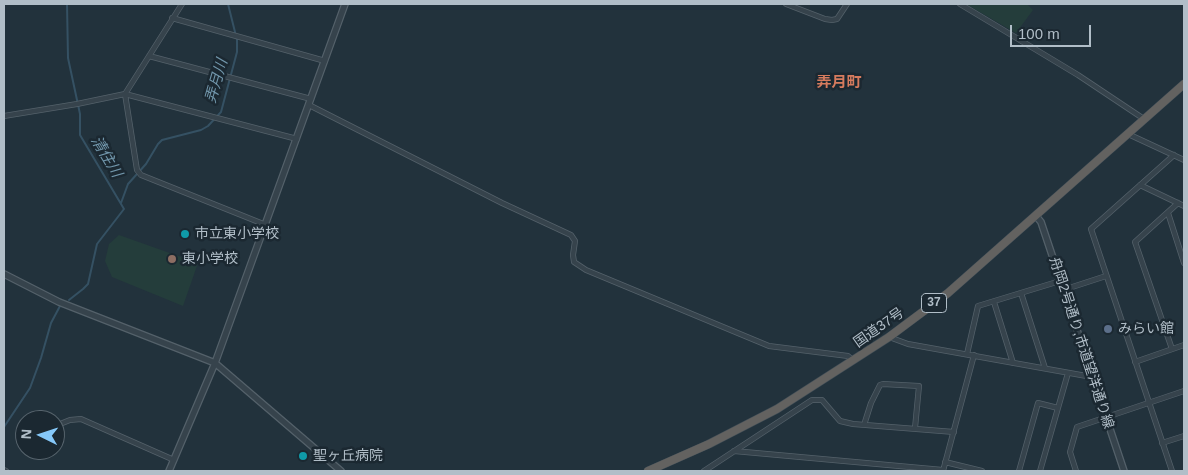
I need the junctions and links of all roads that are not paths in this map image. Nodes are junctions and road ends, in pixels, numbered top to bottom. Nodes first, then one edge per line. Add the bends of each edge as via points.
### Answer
1 (182, 4) edge
2 (345, 4) edge
3 (786, 4) edge
4 (847, 4) edge
5 (960, 4) edge
6 (172, 18) junction
7 (149, 56) junction
8 (325, 61) junction
9 (1184, 84) edge
10 (125, 94) junction
11 (310, 102) junction
12 (4, 116) edge
13 (1144, 119) junction
14 (1128, 134) junction
15 (296, 139) junction
16 (1174, 155) junction
17 (1184, 160) edge
18 (1140, 185) junction
19 (1178, 203) junction
20 (1184, 206) edge
21 (1168, 213) junction
22 (1036, 216) junction
23 (266, 225) junction
24 (1184, 263) edge
25 (4, 274) edge
26 (1106, 276) junction
27 (1060, 281) junction
28 (1063, 290) junction
29 (1021, 294) junction
30 (994, 302) junction
31 (889, 337) junction
32 (1184, 345) edge
33 (1172, 349) junction
34 (966, 354) junction
35 (974, 356) junction
36 (854, 361) junction
37 (1135, 362) junction
38 (1014, 363) junction
39 (215, 364) junction
40 (1045, 368) junction
41 (1068, 373) junction
42 (1092, 377) junction
43 (1184, 391) edge
44 (1149, 403) junction
45 (1058, 408) junction
46 (1105, 417) junction
47 (65, 422) edge
48 (864, 425) junction
49 (916, 428) junction
50 (954, 432) junction
51 (1184, 436) edge
52 (1162, 443) junction
53 (734, 451) junction
54 (174, 460) junction
55 (946, 462) junction
56 (661, 468) edge
57 (169, 471) edge
58 (342, 471) edge
59 (648, 471) edge
60 (704, 471) edge
61 (943, 471) edge
62 (982, 471) edge
63 (1019, 471) edge
64 (1040, 471) edge
65 (1076, 471) edge
66 (1124, 471) edge
67 (1172, 471) edge

1 - 6 street
2 - 8 street
3 - 4 street via 832,20
5 - 13 street via 1078,74
6 - 7 street
6 - 8 street
7 - 10 street
7 - 11 street
8 - 11 street
9 - 13 highway, 国道37号 / 37
10 - 12 street
10 - 15 street
10 - 23 street via 136,170 141,175
11 - 15 street
11 - 36 street via 570,235 575,242 574,262 586,270 769,346 848,356
13 - 14 highway, 国道37号 / 37
14 - 16 street
14 - 22 highway, 国道37号 / 37
15 - 23 street
16 - 17 street
16 - 18 street
18 - 19 street
18 - 26 street via 1091,229
19 - 20 street
19 - 21 street
21 - 24 street
21 - 33 street via 1135,242
22 - 27 street, 舟岡2号通り,市道望洋通り線 via 1041,222
22 - 31 highway, 国道37号 / 37 via 948,293
23 - 39 street
25 - 39 street via 59,302
26 - 28 street
26 - 37 street
27 - 28 street, 舟岡2号通り,市道望洋通り線
27 - 29 street
28 - 42 street, 舟岡2号通り,市道望洋通り線
29 - 30 street
29 - 40 street
30 - 34 street via 978,306
30 - 38 street
31 - 34 street via 908,344
31 - 36 highway, 国道37号 / 37
32 - 33 street
33 - 37 street
34 - 35 street
35 - 38 street
35 - 50 street
36 - 56 highway, 国道37号 / 37 via 777,409
37 - 44 street
38 - 40 street
39 - 54 street
39 - 58 street
40 - 41 street
41 - 42 street
41 - 45 street
42 - 46 street, 舟岡2号通り,市道望洋通り線
43 - 44 street
44 - 46 street
44 - 52 street
45 - 63 street via 1038,403
45 - 64 street
46 - 65 street via 1077,427 1070,452
46 - 66 street, 舟岡2号通り,市道望洋通り線
47 - 54 street via 81,419
48 - 49 street
48 - 49 street via 880,385 920,386
48 - 53 street via 840,421 822,400 812,400
49 - 50 street
50 - 55 street
51 - 52 street
52 - 67 street
53 - 60 street
53 - 61 street
54 - 57 street
55 - 61 street
55 - 62 street
56 - 59 highway, 国道37号 / 37

